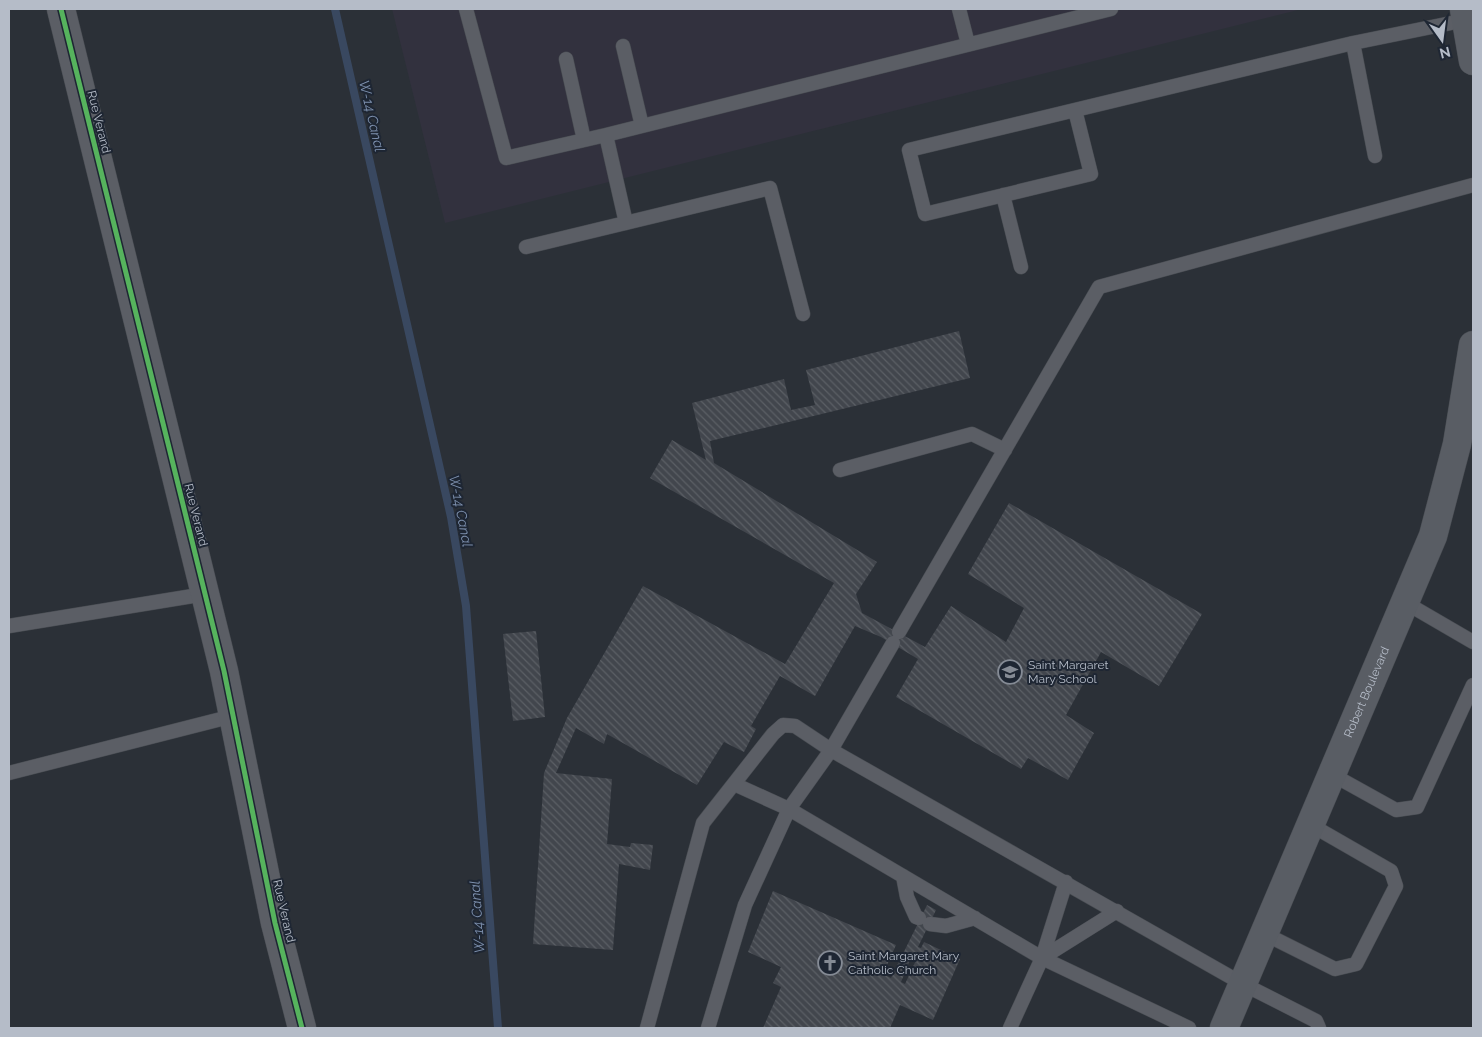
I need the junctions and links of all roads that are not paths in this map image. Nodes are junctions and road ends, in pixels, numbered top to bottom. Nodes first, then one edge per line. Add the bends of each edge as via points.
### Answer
1 (62, 9) edge
2 (466, 9) edge
3 (958, 9) edge
4 (1111, 9) edge
5 (1465, 14) edge
6 (1353, 43) junction
7 (968, 44) junction
8 (623, 46) dead end
9 (566, 59) dead end
10 (1473, 61) edge
11 (1075, 110) junction
12 (642, 126) junction
13 (606, 135) junction
14 (584, 140) junction
15 (1375, 156) dead end
16 (1473, 185) edge
17 (1003, 195) junction
18 (626, 223) junction
19 (526, 247) dead end
20 (1021, 267) dead end
21 (803, 314) dead end
22 (1473, 345) edge
23 (1005, 450) junction
24 (840, 470) dead end
25 (205, 594) junction
26 (1406, 603) junction
27 (9, 626) edge
28 (1473, 642) edge
29 (1473, 685) edge
30 (233, 716) junction
31 (831, 750) junction
32 (9, 773) edge
33 (1333, 775) junction
34 (734, 784) junction
35 (789, 809) junction
36 (1311, 825) junction
37 (903, 876) junction
38 (1066, 882) junction
39 (1117, 911) junction
40 (975, 918) junction
41 (1265, 934) junction
42 (1042, 958) junction
43 (1243, 984) junction
44 (302, 1028) edge
45 (647, 1028) edge
46 (708, 1028) edge
47 (1010, 1028) edge
48 (1189, 1028) edge
49 (1224, 1028) edge
50 (1318, 1028) edge

1 - 25 street, Rue Verand
2 - 14 lane via 506,158
3 - 7 lane
4 - 7 lane
5 - 6 lane
5 - 10 main road
6 - 11 lane
6 - 15 lane
7 - 12 lane
8 - 12 lane
9 - 14 lane
11 - 17 lane via 1091,174
11 - 17 lane via 910,150 925,214
12 - 13 lane
13 - 14 lane
13 - 18 lane
16 - 23 lane via 1100,287
17 - 20 lane
18 - 19 lane
18 - 21 lane via 770,188
22 - 26 main road, Robert Boulevard via 1457,444 1443,499 1433,536
23 - 24 lane via 972,434
23 - 31 lane
25 - 27 lane
25 - 30 street, Rue Verand
26 - 28 lane
26 - 33 main road, Robert Boulevard
29 - 33 lane via 1417,807 1396,810
30 - 32 lane
30 - 44 street, Rue Verand via 275,923
31 - 34 lane via 795,726 783,725
31 - 35 lane
31 - 38 lane
33 - 36 main road, Robert Boulevard
34 - 35 lane
34 - 45 lane via 703,823
35 - 37 lane
35 - 46 lane via 745,905
36 - 41 main road, Robert Boulevard
36 - 41 lane via 1391,871 1396,886 1356,964 1335,969
37 - 40 lane
37 - 40 lane via 907,897 916,917 946,926
38 - 39 lane
38 - 42 lane
39 - 42 lane
39 - 43 lane
40 - 42 lane
41 - 43 main road, Robert Boulevard
42 - 47 lane
42 - 48 lane
43 - 49 main road, Robert Boulevard
43 - 50 lane via 1316,1021

